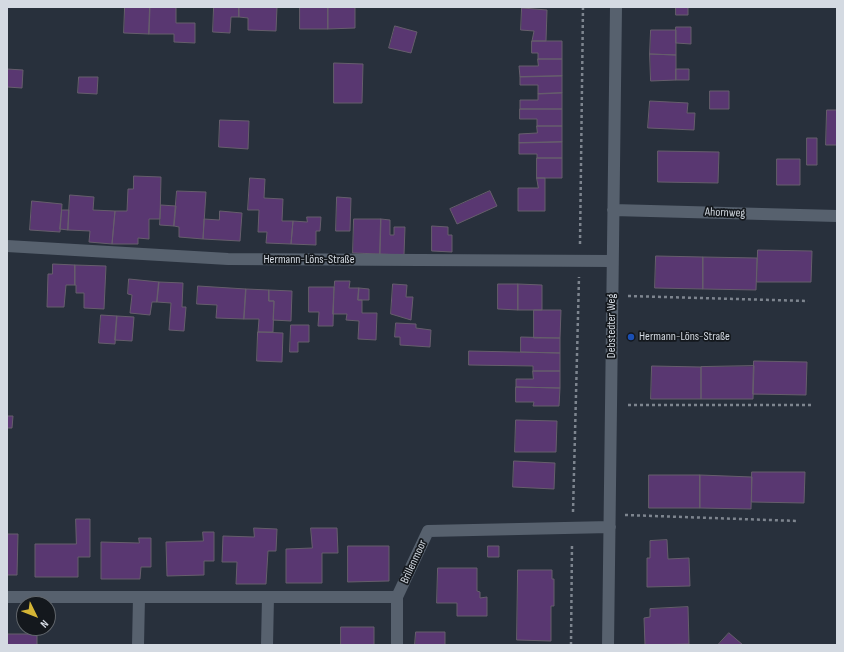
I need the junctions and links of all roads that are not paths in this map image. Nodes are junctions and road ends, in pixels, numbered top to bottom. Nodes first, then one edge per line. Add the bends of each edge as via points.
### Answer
1 (616, 7) edge
2 (613, 210) junction
3 (837, 216) edge
4 (7, 246) edge
5 (612, 262) junction
6 (610, 528) junction
7 (7, 597) edge
8 (139, 597) junction
9 (268, 597) junction
10 (397, 597) junction
11 (138, 645) edge
12 (268, 645) edge
13 (397, 645) edge
14 (608, 645) edge

1 - 2 street, Debstedter Weg
2 - 3 street, Ahornweg
2 - 5 street, Debstedter Weg
4 - 5 street, Hermann-Löns-Straße via 228,259
5 - 6 street, Debstedter Weg
6 - 10 street, Brillenmoor via 428,531
6 - 14 street, Debstedter Weg
7 - 8 street, Brillenmoor
8 - 9 street, Brillenmoor
8 - 11 street
9 - 10 street, Brillenmoor
9 - 12 street
10 - 13 street

